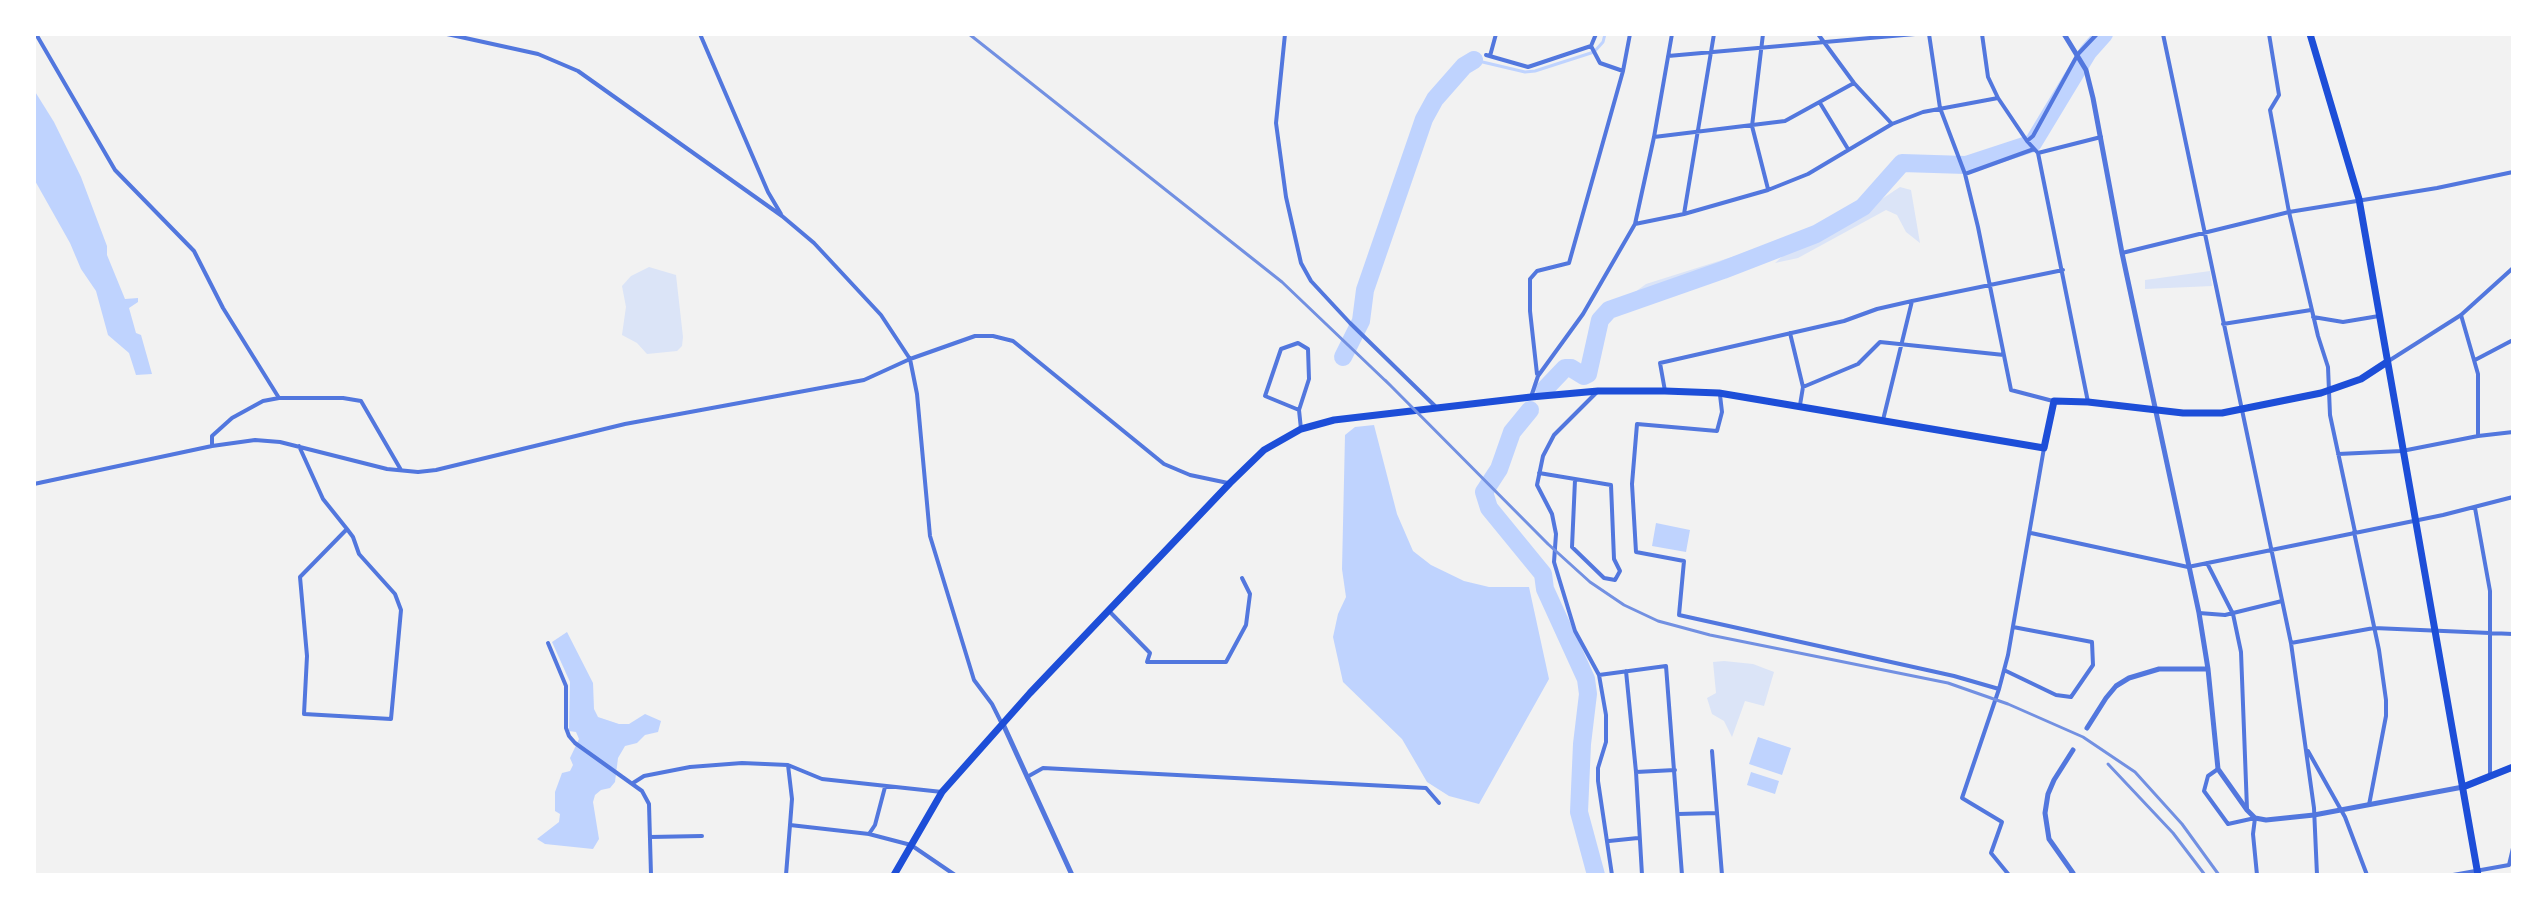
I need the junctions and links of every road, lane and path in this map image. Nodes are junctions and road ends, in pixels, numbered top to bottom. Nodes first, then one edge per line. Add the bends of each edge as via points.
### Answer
1 (36, 34) edge
2 (447, 34) edge
3 (700, 34) edge
4 (1285, 34) edge
5 (1496, 34) edge
6 (1596, 34) edge
7 (1630, 34) edge
8 (1672, 34) edge
9 (1714, 34) edge
10 (1763, 34) edge
11 (1818, 34) edge
12 (1915, 34) edge
13 (1929, 34) edge
14 (1982, 34) edge
15 (2064, 34) edge
16 (2097, 34) edge
17 (2163, 34) edge
18 (2269, 34) edge
19 (2310, 34) edge
20 (1824, 41) junction
21 (1763, 47) junction
22 (1592, 49) junction
23 (1710, 52) junction
24 (2078, 54) junction
25 (1668, 56) junction
26 (1623, 71) junction
27 (1854, 83) junction
28 (1998, 98) junction
29 (1820, 103) junction
30 (1940, 108) junction
31 (1892, 124) junction
32 (1752, 126) junction
33 (1697, 133) junction
34 (1654, 137) junction
35 (2101, 137) junction
36 (2027, 141) junction
37 (1848, 149) junction
38 (2035, 150) junction
39 (2513, 172) edge
40 (1965, 174) junction
41 (1768, 190) junction
42 (2359, 199) junction
43 (2289, 212) junction
44 (1684, 214) junction
45 (782, 216) junction
46 (1635, 224) junction
47 (2204, 234) junction
48 (2122, 253) junction
49 (2513, 268) edge
50 (2063, 270) junction
51 (1990, 284) junction
52 (1912, 301) junction
53 (2311, 310) junction
54 (2461, 315) junction
55 (2379, 316) junction
56 (2313, 317) junction
57 (2223, 324) junction
58 (1790, 333) junction
59 (2513, 340) edge
60 (1901, 345) junction
61 (2004, 355) junction
62 (910, 359) junction
63 (2475, 360) junction
64 (2387, 362) junction
65 (1538, 376) junction
66 (1803, 387) junction
67 (2330, 389) junction
68 (1598, 391) junction
69 (1665, 391) junction
70 (1719, 393) junction
71 (1531, 397) junction
72 (279, 398) junction
73 (2054, 401) junction
74 (2088, 402) junction
75 (1800, 405) junction
76 (1437, 408) junction
77 (2154, 409) junction
78 (2241, 409) junction
79 (1299, 410) junction
80 (1883, 420) junction
81 (1301, 429) junction
82 (2513, 432) edge
83 (2478, 436) junction
84 (212, 446) junction
85 (299, 446) junction
86 (2044, 448) junction
87 (2402, 451) junction
88 (2338, 454) junction
89 (401, 470) junction
90 (1539, 473) junction
91 (1575, 480) junction
92 (1230, 483) junction
93 (34, 484) edge
94 (2513, 497) edge
95 (2475, 508) junction
96 (2415, 521) junction
97 (347, 529) junction
98 (2354, 532) junction
99 (2031, 533) junction
100 (2272, 549) junction
101 (2207, 563) junction
102 (2188, 567) junction
103 (1242, 578) dead end
104 (2282, 601) junction
105 (1110, 612) junction
106 (2199, 613) junction
107 (2233, 614) junction
108 (2013, 627) junction
109 (2374, 628) junction
110 (2435, 632) junction
111 (2490, 633) junction
112 (2513, 634) edge
113 (548, 643) dead end
114 (2291, 643) junction
115 (2208, 669) junction
116 (2004, 670) junction
117 (1626, 671) junction
118 (1599, 675) junction
119 (1999, 689) junction
120 (1003, 724) junction
121 (2087, 728) dead end
122 (2073, 750) dead end
123 (2307, 750) junction
124 (1712, 751) dead end
125 (788, 765) junction
126 (2513, 767) edge
127 (2218, 769) junction
128 (1675, 770) junction
129 (1636, 772) junction
130 (1027, 777) junction
131 (2490, 777) junction
132 (633, 783) junction
133 (885, 787) junction
134 (2463, 787) junction
135 (942, 792) junction
136 (1439, 803) dead end
137 (2369, 806) junction
138 (2247, 810) junction
139 (2341, 810) junction
140 (1717, 813) junction
141 (1678, 814) junction
142 (2314, 815) junction
143 (2255, 818) junction
144 (790, 825) junction
145 (869, 834) junction
146 (702, 836) dead end
147 (650, 837) junction
148 (1638, 838) junction
149 (1608, 841) junction
150 (911, 845) junction
151 (2513, 848) edge
152 (2478, 874) edge
153 (651, 875) edge
154 (786, 875) edge
155 (894, 875) edge
156 (955, 875) edge
157 (1072, 875) edge
158 (1612, 875) edge
159 (1642, 875) edge
160 (1682, 875) edge
161 (1722, 875) edge
162 (2009, 875) edge
163 (2070, 875) edge
164 (2257, 875) edge
165 (2317, 875) edge
166 (2367, 875) edge
167 (2453, 875) edge

1 - 72 street via 115,170 194,251
2 - 45 street via 538,54 578,71
3 - 45 street
4 - 76 street via 1276,123 1301,263 1350,323
5 - 22 street via 1488,56 1528,67
6 - 22 street
7 - 26 street
8 - 25 street
9 - 23 street
10 - 21 street
11 - 20 street
12 - 20 street
13 - 30 street
14 - 28 street via 1988,77
15 - 24 street
16 - 24 street
17 - 47 street
18 - 43 street via 2279,95 2270,110
19 - 42 main road
20 - 21 street
20 - 27 street
21 - 23 street
21 - 32 street
22 - 26 street via 1600,63
23 - 25 street
23 - 33 street
24 - 35 street
24 - 36 street
25 - 34 street
26 - 65 street via 1569,263 1537,271 1530,279
27 - 29 street
27 - 31 street
28 - 30 street
28 - 36 street
29 - 32 street via 1785,121
29 - 37 street
30 - 31 street
30 - 40 street
31 - 37 street
32 - 33 street
32 - 41 street
33 - 34 street
33 - 44 street
34 - 46 street
35 - 38 street
35 - 48 street
36 - 38 street
37 - 41 street via 1808,174
38 - 40 street
38 - 50 street
39 - 42 street
40 - 51 street
41 - 44 street
42 - 43 street
42 - 55 main road
43 - 47 street
43 - 53 street
44 - 46 street
45 - 62 street via 881,315
46 - 65 street via 1583,314
47 - 48 street
47 - 57 street
48 - 77 street
49 - 54 street
50 - 51 street
50 - 74 street
51 - 52 street
51 - 61 street
52 - 58 street
52 - 60 street
53 - 56 street
53 - 57 street
54 - 63 street
54 - 64 street
55 - 56 street via 2343,322
55 - 64 main road
56 - 67 street
57 - 78 street
58 - 66 street
58 - 69 street via 1660,363
59 - 63 street
60 - 61 street
60 - 66 street via 1880,342 1858,364
60 - 80 street
61 - 73 street via 2011,390
62 - 89 street via 864,380 625,424 436,470
62 - 92 street via 975,336 1013,341 1164,464
62 - 120 street via 930,536 974,680
63 - 83 street
64 - 67 main road via 2361,379
64 - 87 main road
65 - 71 street
66 - 75 street
67 - 78 main road
67 - 88 street
68 - 69 main road
68 - 71 main road
68 - 90 street via 1554,435
69 - 70 main road
70 - 75 main road
70 - 119 street via 1717,431 1637,424 1632,484 1636,552 1684,561 1679,615
71 - 76 main road
72 - 84 street via 242,411 212,436
72 - 89 street via 361,401
73 - 74 main road
73 - 86 main road
74 - 77 main road
75 - 80 main road
76 - 81 main road
77 - 78 main road
77 - 102 street
78 - 100 street
79 - 79 street via 1309,379 1308,349 1298,343 1281,349 1265,396
79 - 81 street
80 - 86 main road
81 - 92 main road via 1264,450
82 - 83 street
83 - 87 street
84 - 85 street via 255,440
84 - 93 street
85 - 89 street
85 - 97 street via 323,499
86 - 99 street
87 - 88 street
87 - 96 main road
88 - 98 street
90 - 91 street
90 - 118 street via 1537,485 1556,534 1554,562 1560,583 1575,631
91 - 91 street via 1572,547 1604,578 1615,580 1620,571 1614,559 1611,485
92 - 105 main road
94 - 95 street
95 - 96 street
95 - 111 street via 2490,591
96 - 98 street
96 - 110 main road
97 - 97 street via 401,610 391,719 304,714 307,656 300,577
98 - 100 street
98 - 109 street
99 - 102 street
99 - 108 street
100 - 101 street
100 - 104 street
101 - 102 street
101 - 107 street
102 - 106 street
103 - 105 street via 1250,594 1246,625 1226,662 1147,662 1150,653
104 - 107 street
104 - 114 street
105 - 120 main road
106 - 107 street
106 - 115 street
107 - 138 street via 2241,652
108 - 116 street
108 - 116 street via 2092,642 2093,665 2071,697
109 - 110 street
109 - 114 street
109 - 137 street via 2386,716
110 - 111 street
110 - 134 main road
111 - 112 street
111 - 131 street
113 - 132 street via 566,686 566,728 575,743
114 - 123 street
115 - 121 street via 2159,669 2129,678 2116,686
115 - 127 street
116 - 119 street
117 - 118 street
117 - 128 street via 1666,666
117 - 129 street
118 - 149 street via 1606,742 1598,781
119 - 162 street via 1962,798 2002,822 1991,853
120 - 130 street
120 - 135 main road
122 - 163 street via 2054,780 2045,813 2049,839
123 - 139 street
123 - 142 street
124 - 140 street
125 - 132 street via 690,767
125 - 133 street via 822,779
125 - 144 street
126 - 131 main road
127 - 138 street
127 - 143 street via 2208,776 2204,791 2228,824
128 - 129 street
128 - 141 street
129 - 148 street
130 - 136 street via 1043,768 1426,788
130 - 157 street
131 - 134 main road
132 - 147 street via 649,804
133 - 135 street
133 - 145 street
134 - 137 street
134 - 152 main road
135 - 150 main road
137 - 139 street
138 - 143 street
139 - 142 street
139 - 166 street
140 - 141 street
140 - 161 street
141 - 160 street
142 - 143 street
142 - 165 street
143 - 164 street
144 - 145 street
144 - 154 street
145 - 150 street
146 - 147 street
147 - 153 street
148 - 149 street
148 - 159 street
149 - 158 street
150 - 155 main road
150 - 156 street
151 - 152 street via 2509,865
152 - 167 street

